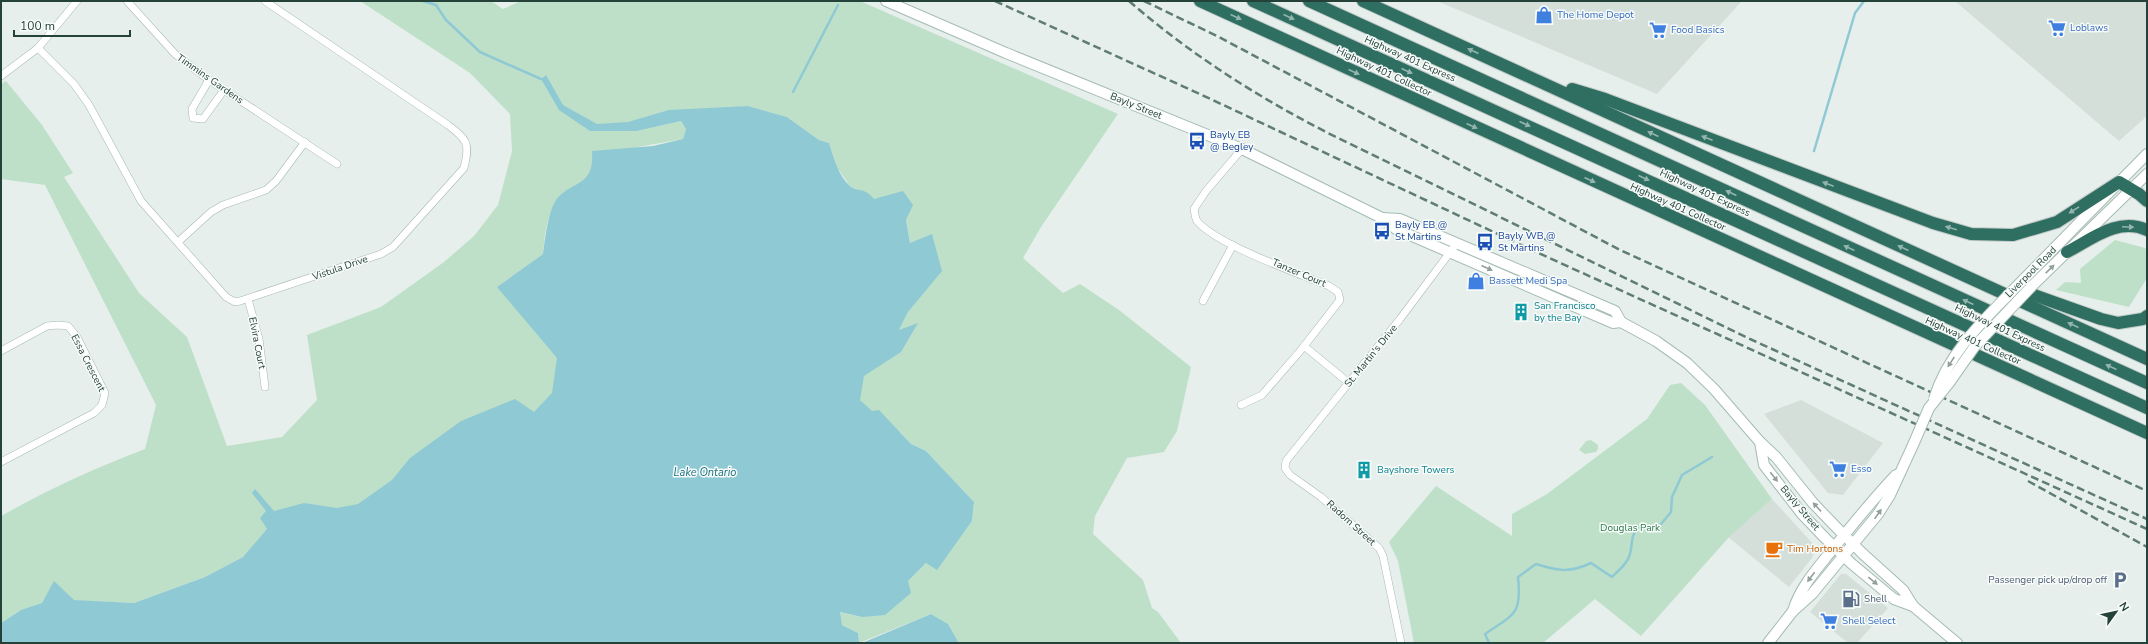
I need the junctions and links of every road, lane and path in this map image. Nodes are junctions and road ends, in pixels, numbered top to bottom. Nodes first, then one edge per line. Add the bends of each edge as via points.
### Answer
1 (77, 1) edge
2 (128, 1) edge
3 (265, 1) edge
4 (886, 1) edge
5 (1200, 1) edge
6 (1253, 1) edge
7 (1309, 1) edge
8 (1363, 1) edge
9 (38, 48) junction
10 (1509, 67) junction
11 (1, 76) edge
12 (210, 80) junction
13 (224, 90) junction
14 (305, 142) junction
15 (1242, 149) junction
16 (2147, 154) edge
17 (337, 164) dead end
18 (2147, 174) edge
19 (2115, 179) junction
20 (2132, 189) junction
21 (2147, 201) edge
22 (1382, 218) junction
23 (2147, 230) edge
24 (178, 242) junction
25 (1457, 243) junction
26 (1233, 245) junction
27 (1451, 252) junction
28 (2067, 252) junction
29 (1976, 282) junction
30 (2028, 283) junction
31 (248, 299) junction
32 (1203, 301) dead end
33 (2147, 316) edge
34 (1621, 322) junction
35 (1304, 346) junction
36 (1, 351) edge
37 (2147, 359) edge
38 (1349, 383) junction
39 (2147, 383) edge
40 (265, 387) dead end
41 (1241, 405) dead end
42 (2147, 408) edge
43 (2147, 433) edge
44 (1760, 442) junction
45 (1, 462) edge
46 (1285, 468) joint
47 (1899, 472) junction
48 (1844, 535) junction
49 (1853, 545) junction
50 (1834, 547) junction
51 (1843, 556) junction
52 (1913, 606) junction
53 (1793, 611) junction
54 (1401, 643) edge
55 (1768, 643) edge
56 (1956, 643) edge

1 - 9 street
2 - 12 street, Timmins Gardens via 174,54
3 - 31 street, Vistula Drive via 464,137 468,154 464,168 393,247 381,254
4 - 15 main road, Bayly Street
5 -> 43 highway, Highway 401 Collector
6 -> 42 highway, Highway 401 Express
39 -> 7 highway, Highway 401 Express
10 -> 8 highway
9 - 11 street
9 - 24 street, Vistula Drive via 74,84 89,105 141,201
19 -> 10 highway via 2057,222 2013,235 1971,234 1933,223 1605,99
29 -> 10 highway
12 - 13 street, Timmins Gardens
12 - 13 street via 192,109 193,118 203,119
13 - 14 street, Timmins Gardens
14 - 17 street, Timmins Gardens
14 - 24 street via 276,181 266,190 223,205 211,212
15 - 22 main road, Bayly Street
15 - 26 street, Tanzer Court via 1194,209 1196,219 1203,227
16 - 19 main road, Liverpool Road
18 - 20 main road, Liverpool Road
19 - 20 highway
19 - 30 main road, Liverpool Road
20 - 21 highway
20 - 28 main road, Liverpool Road
22 - 25 main road, Bayly Street via 1400,219
22 - 27 main road, Bayly Street via 1396,229
28 -> 23 highway via 2110,228 2127,226
24 - 31 street, Vistula Drive via 226,297 235,302
25 - 27 street, St. Martin's Drive
25 - 34 main road, Bayly Street via 1614,311
26 - 32 street
26 - 35 street, Tanzer Court via 1330,286 1338,292 1340,300 1335,309
27 -> 34 main road, Bayly Street via 1613,323
27 - 38 street, St. Martin's Drive
30 -> 28 main road, Liverpool Road
29 - 33 highway via 2013,288 2118,323
37 -> 29 highway
30 - 47 main road, Liverpool Road, bridge via 1965,341 1939,381 1933,402
31 - 40 street, Elvira Court via 259,339
34 - 44 main road, Bayly Street via 1656,340 1687,363 1736,412
35 - 38 street
35 - 41 street, Tanzer Court via 1262,395
36 - 45 street, Essa Crescent via 47,326 68,326 77,337 105,393 102,404 94,412
38 - 46 street, St. Martin's Drive via 1286,461
48 -> 44 main road, Bayly Street
44 -> 50 main road, Bayly Street via 1764,465 1802,514
46 - 54 street, Radom Street via 1290,475 1321,497 1379,548 1383,556
47 - 48 main road, Liverpool Road
49 -> 47 main road, Liverpool Road via 1890,495
48 - 49 main road, Bayly Street
48 - 50 main road, Liverpool Road
49 - 51 main road, Liverpool Road
49 - 52 main road, Bayly Street via 1903,590
50 - 51 main road, Bayly Street
50 -> 53 main road, Liverpool Road via 1797,595
51 -> 52 main road, Bayly Street via 1894,599
51 - 53 main road, Liverpool Road via 1812,594
52 - 56 main road, Bayly Street
53 - 55 main road, Liverpool Road

